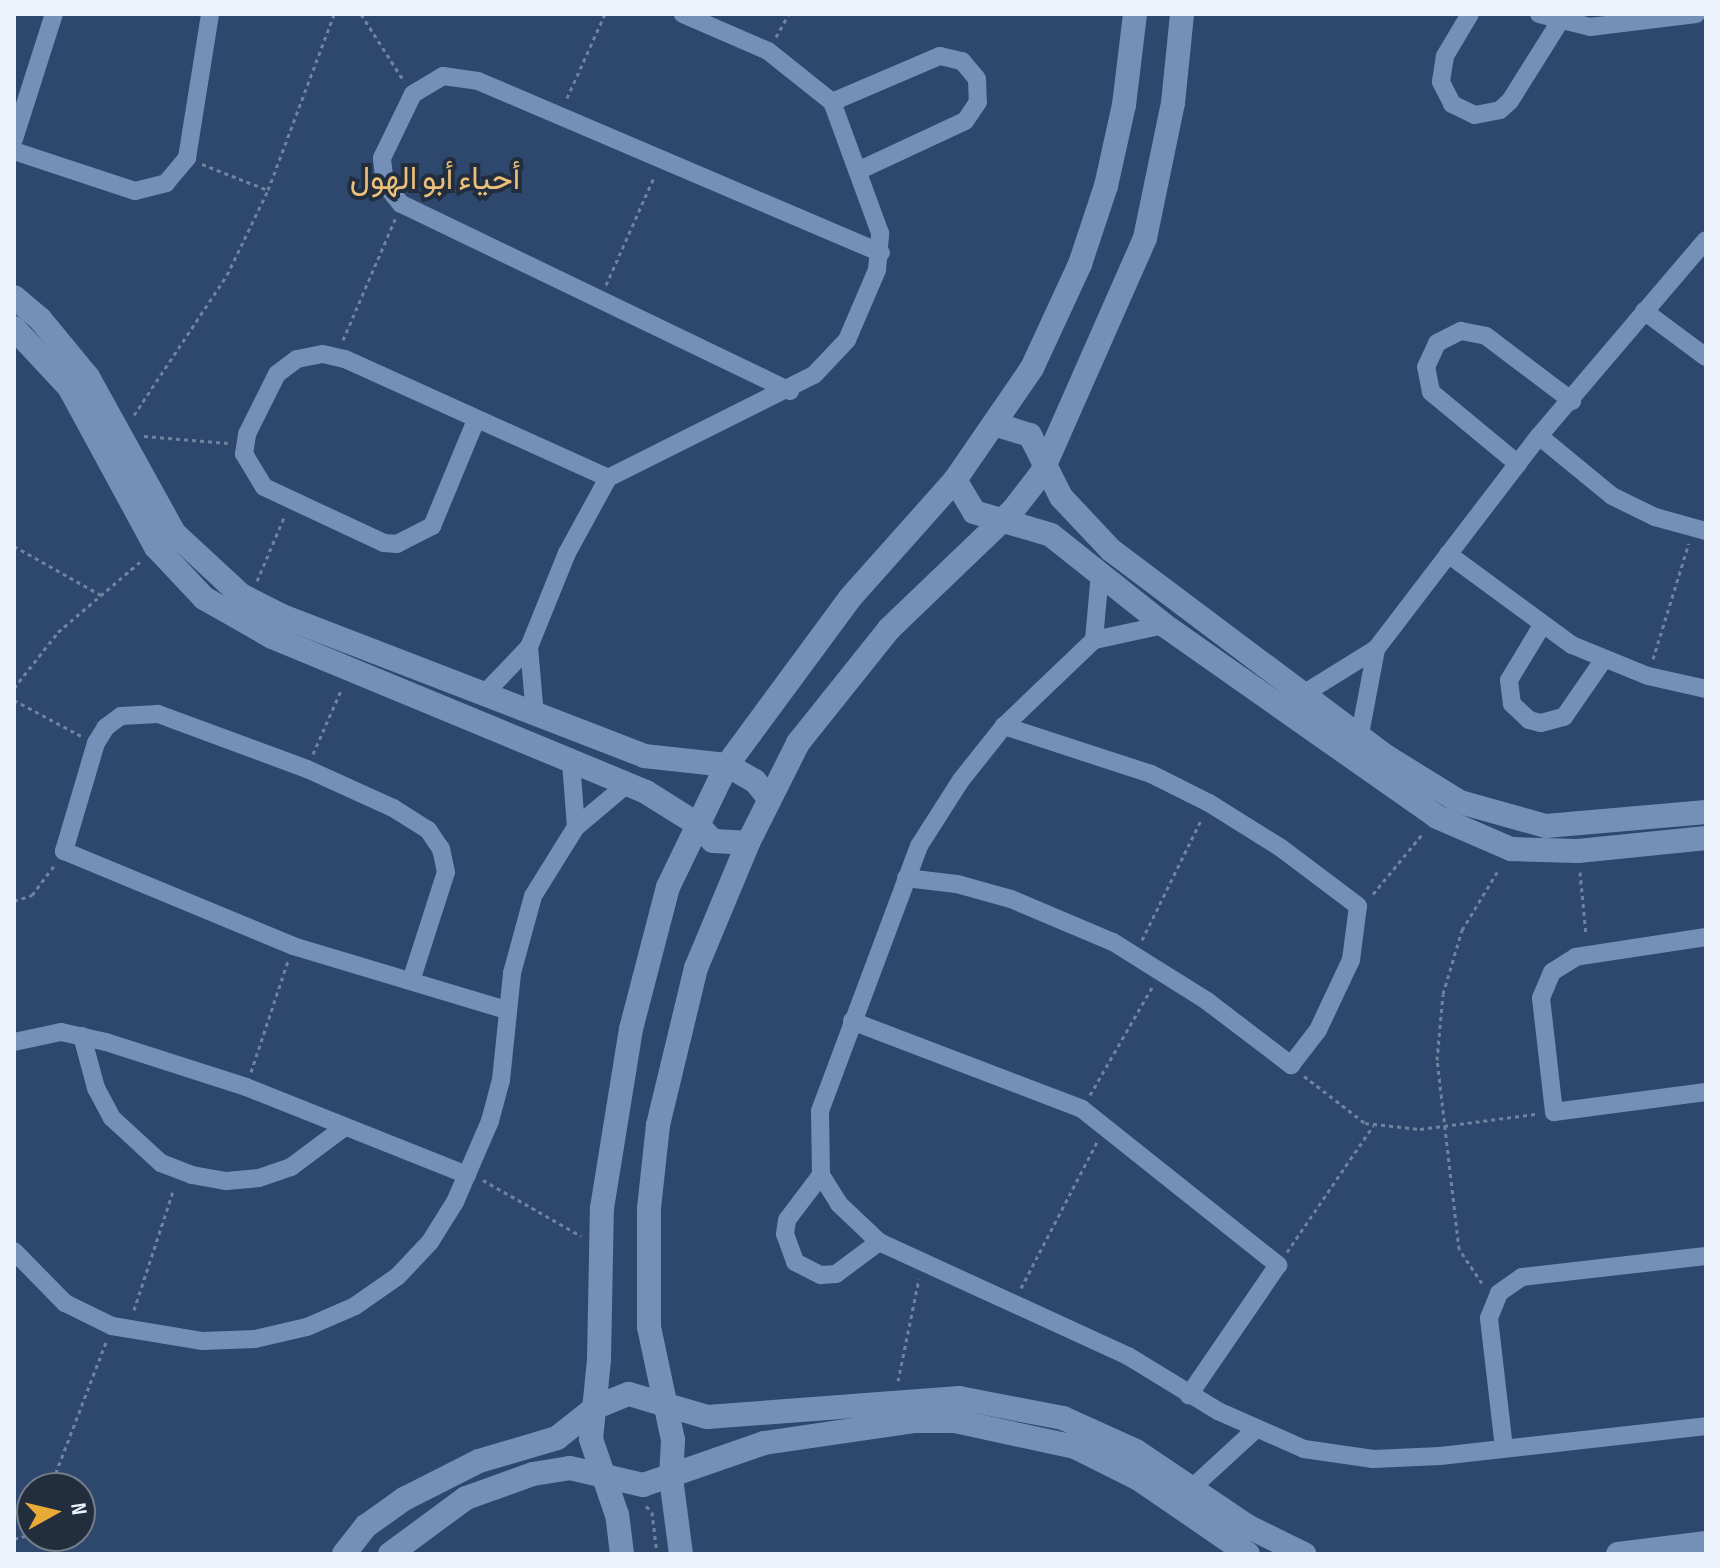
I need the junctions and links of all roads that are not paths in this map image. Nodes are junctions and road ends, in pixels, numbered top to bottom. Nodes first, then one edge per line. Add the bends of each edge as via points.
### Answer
1 (54, 14) edge
2 (210, 14) edge
3 (683, 14) edge
4 (1135, 14) edge
5 (1182, 14) edge
6 (1470, 14) edge
7 (1539, 14) edge
8 (1696, 14) edge
9 (1559, 23) junction
10 (832, 102) junction
11 (14, 139) edge
12 (14, 151) edge
13 (860, 170) junction
14 (1706, 240) edge
15 (881, 253) junction
16 (14, 297) edge
17 (1644, 311) junction
18 (14, 328) edge
19 (1706, 357) edge
20 (790, 391) junction
21 (1572, 401) junction
22 (476, 420) junction
23 (997, 425) junction
24 (1539, 436) junction
25 (1047, 460) junction
26 (1518, 464) junction
27 (608, 478) junction
28 (955, 480) junction
29 (1004, 518) junction
30 (1700, 530) edge
31 (165, 540) junction
32 (1111, 550) junction
33 (1448, 554) junction
34 (1100, 573) junction
35 (1164, 625) junction
36 (1541, 627) junction
37 (1094, 640) junction
38 (529, 647) junction
39 (1376, 649) junction
40 (1234, 656) junction
41 (1604, 659) junction
42 (1706, 689) edge
43 (1305, 693) junction
44 (484, 694) junction
45 (535, 715) junction
46 (1004, 726) junction
47 (1360, 734) junction
48 (571, 762) junction
49 (727, 765) junction
50 (1379, 765) junction
51 (627, 784) junction
52 (769, 798) junction
53 (1706, 812) edge
54 (1518, 822) junction
55 (697, 824) junction
56 (576, 827) junction
57 (1706, 838) edge
58 (748, 843) junction
59 (1511, 849) junction
60 (906, 878) junction
61 (1706, 937) edge
62 (411, 981) junction
63 (507, 1010) junction
64 (852, 1021) junction
65 (82, 1036) junction
66 (14, 1042) edge
67 (1706, 1092) edge
68 (342, 1129) junction
69 (467, 1175) junction
70 (821, 1175) junction
71 (879, 1242) junction
72 (14, 1251) edge
73 (1706, 1256) edge
74 (1189, 1395) junction
75 (665, 1402) junction
76 (596, 1407) junction
77 (1706, 1426) edge
78 (1255, 1430) junction
79 (1504, 1448) junction
80 (606, 1478) junction
81 (671, 1478) junction
82 (1194, 1486) junction
83 (1706, 1543) edge
84 (344, 1554) edge
85 (390, 1554) edge
86 (622, 1554) edge
87 (681, 1554) edge
88 (1248, 1554) edge
89 (1304, 1554) edge
90 (1618, 1554) edge

1 - 11 street
2 - 12 street via 187,158 166,183 135,191
3 - 10 street via 768,51
4 - 23 street via 1124,105 1089,238 1046,340
5 - 25 street via 1173,103 1145,238
6 - 9 street via 1445,56 1441,82 1452,104 1475,115 1510,101
7 - 9 street
8 - 9 street via 1590,27
10 - 13 street
10 - 13 street via 940,56 962,61 977,79 978,102 965,121
13 - 15 street
14 - 17 street
15 - 20 street via 847,340 831,361
15 - 20 street via 461,75 426,82 413,94 382,158 385,184 401,204
16 - 31 street via 64,346 122,434
17 - 19 street
17 - 21 street
18 - 31 street via 69,387
20 - 27 street
21 - 24 street
21 - 26 street via 1486,336 1461,331 1437,343 1426,367 1431,392
22 - 22 street via 432,526 410,541 384,543 291,500 254,478 244,445 273,380 286,365 310,355 336,356
22 - 27 street
23 - 25 street via 1030,435
23 - 28 street
24 - 26 street
24 - 30 street via 1612,496
25 - 29 street via 1027,494
25 - 32 street via 1061,497
26 - 33 street
27 - 38 street via 567,553
28 - 29 street via 974,512
28 - 49 street via 850,598
29 - 34 street via 1051,535
29 - 52 street via 861,660 798,743
31 - 44 street via 250,599
31 - 48 street via 204,598 229,615
32 - 34 street
32 - 40 street
33 - 36 street
33 - 39 street
34 - 35 street
34 - 37 street
35 - 37 street
35 - 40 street
36 - 41 street
36 - 41 street via 1509,680 1512,704 1529,720 1541,723 1564,717
37 - 46 street
38 - 44 street
38 - 45 street
39 - 43 street
39 - 47 street
40 - 43 street
40 - 50 street
41 - 42 street
43 - 47 street
44 - 45 street
45 - 49 street via 644,756
46 - 60 street via 938,815
46 - 60 street via 1137,769 1209,803 1281,848 1360,910 1343,982 1291,1065 1135,955 1011,899 957,884
47 - 50 street
48 - 51 street
48 - 56 street
49 - 52 street via 755,781
49 - 55 street
50 - 54 street
50 - 59 street via 1437,817
51 - 55 street via 666,801
51 - 56 street
52 - 58 street
53 - 54 street via 1582,827
54 - 59 street
55 - 58 street via 713,841
55 - 76 street via 668,887 631,1029 608,1155
56 - 63 street via 528,907
57 - 59 street via 1578,851
58 - 75 street via 696,968 658,1125 648,1294 652,1348
60 - 64 street
61 - 67 street via 1587,955 1552,972 1541,998 1554,1112
62 - 62 street via 446,872 441,849 416,820 307,769 158,714 121,716 96,743 64,851 293,946
62 - 63 street
63 - 69 street via 501,1080
64 - 70 street via 820,1111
64 - 74 street via 1082,1109 1278,1265
65 - 66 street via 47,1032
65 - 68 street via 246,1087
65 - 68 street via 96,1088 112,1118 134,1143 179,1171 226,1181 259,1178 291,1167
68 - 69 street
69 - 72 street via 430,1242 398,1276 355,1306 307,1327 255,1339 203,1341 120,1327 65,1303
70 - 71 street via 839,1204
70 - 71 street via 787,1220 785,1234 795,1262 821,1275 836,1274
71 - 74 street via 1128,1356
73 - 79 street via 1522,1277 1499,1293 1489,1318
74 - 78 street
75 - 76 street via 629,1394
75 - 81 street via 673,1440
75 - 82 street via 707,1417 743,1417 959,1398 1063,1418 1136,1451
76 - 80 street via 591,1439
76 - 84 street via 557,1438 479,1461 404,1499 366,1526
77 - 79 street
78 - 79 street via 1304,1449 1373,1459
78 - 82 street
80 - 81 street via 643,1485
80 - 85 street via 584,1470 554,1469 502,1483 434,1517
80 - 86 street
81 - 87 street
81 - 88 street via 764,1443 915,1421 955,1421 1075,1447 1139,1479
82 - 89 street via 1247,1526
83 - 90 street

